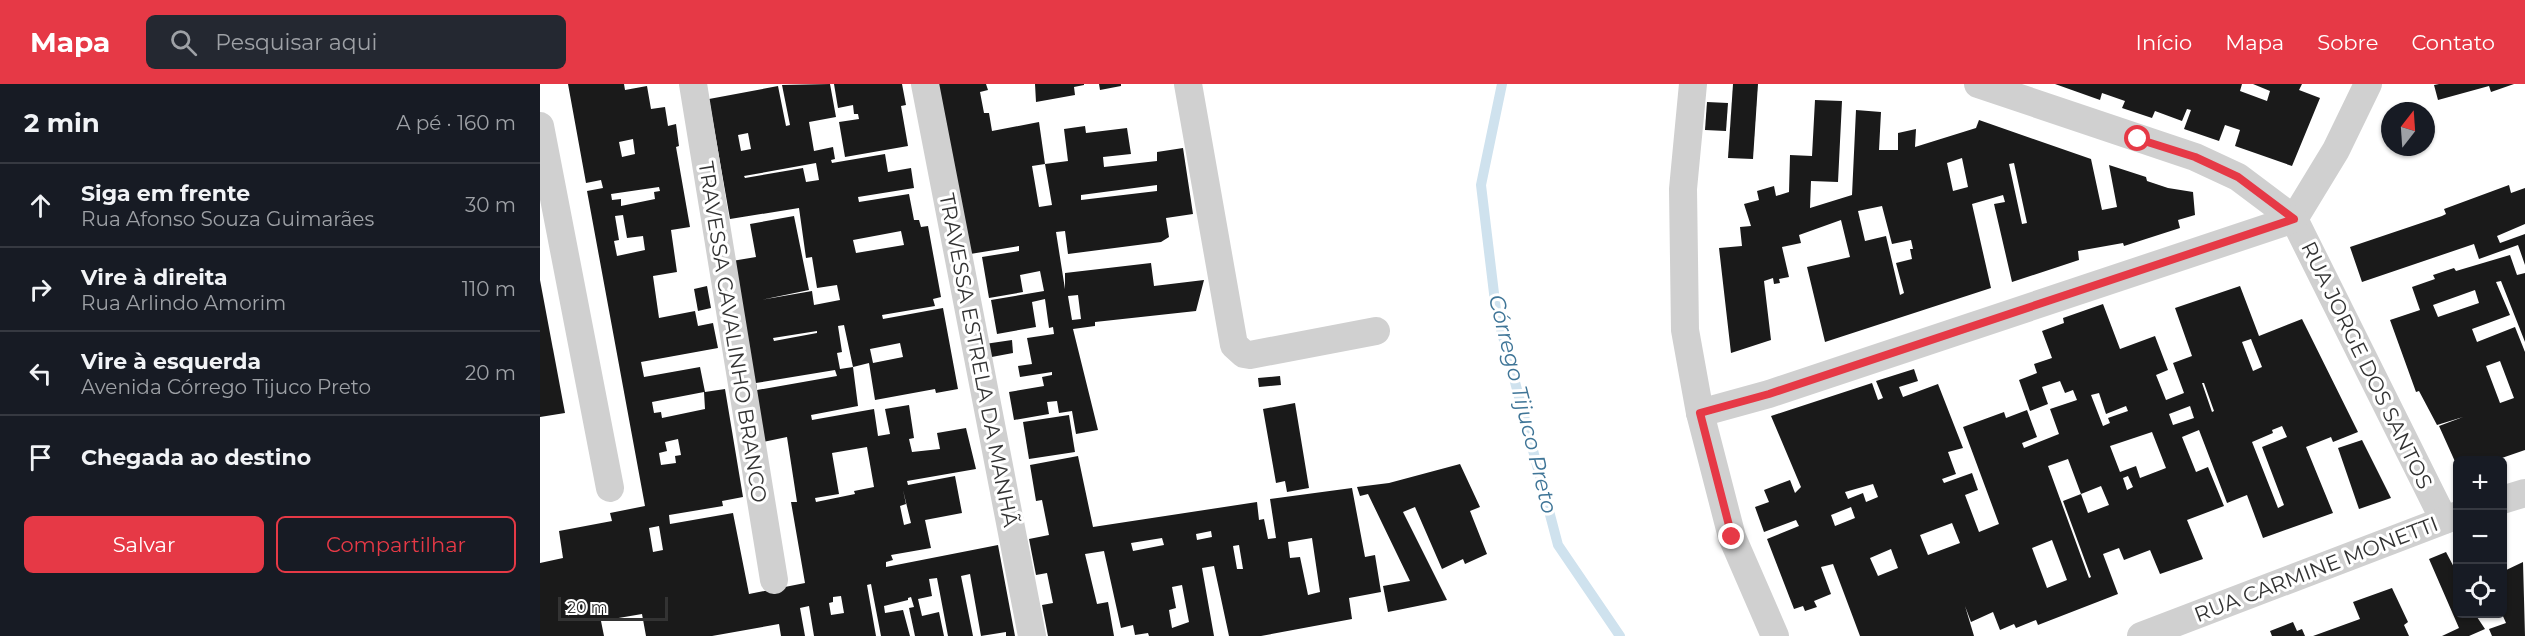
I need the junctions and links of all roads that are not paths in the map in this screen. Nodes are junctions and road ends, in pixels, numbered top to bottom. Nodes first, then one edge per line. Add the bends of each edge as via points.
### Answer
1 (693, 84) edge
2 (925, 84) edge
3 (1188, 84) edge
4 (1693, 84) edge
5 (1978, 84) edge
6 (2368, 84) edge
7 (540, 126) edge
8 (2294, 219) junction
9 (1376, 331) dead end
10 (1700, 413) junction
11 (610, 488) dead end
12 (2525, 493) edge
13 (2507, 498) edge
14 (2451, 517) edge
15 (774, 580) dead end
16 (1032, 636) edge
17 (1775, 636) edge
18 (2141, 636) edge

1 - 15 street, TRAVESSA CAVALINHO BRANCO
2 - 16 street, TRAVESSA ESTRELA DA MANHÃ
3 - 9 street via 1234,345 1250,355
4 - 10 street via 1683,189 1685,330
5 - 8 street via 2195,157 2238,177
6 - 8 street, RUA JORGE DOS SANTOS via 2336,150
7 - 11 street
8 - 10 street via 1769,394
8 - 14 street, RUA JORGE DOS SANTOS
10 - 17 street via 1732,537
12 - 13 street
14 - 18 street, RUA CARMINE MONETTI

